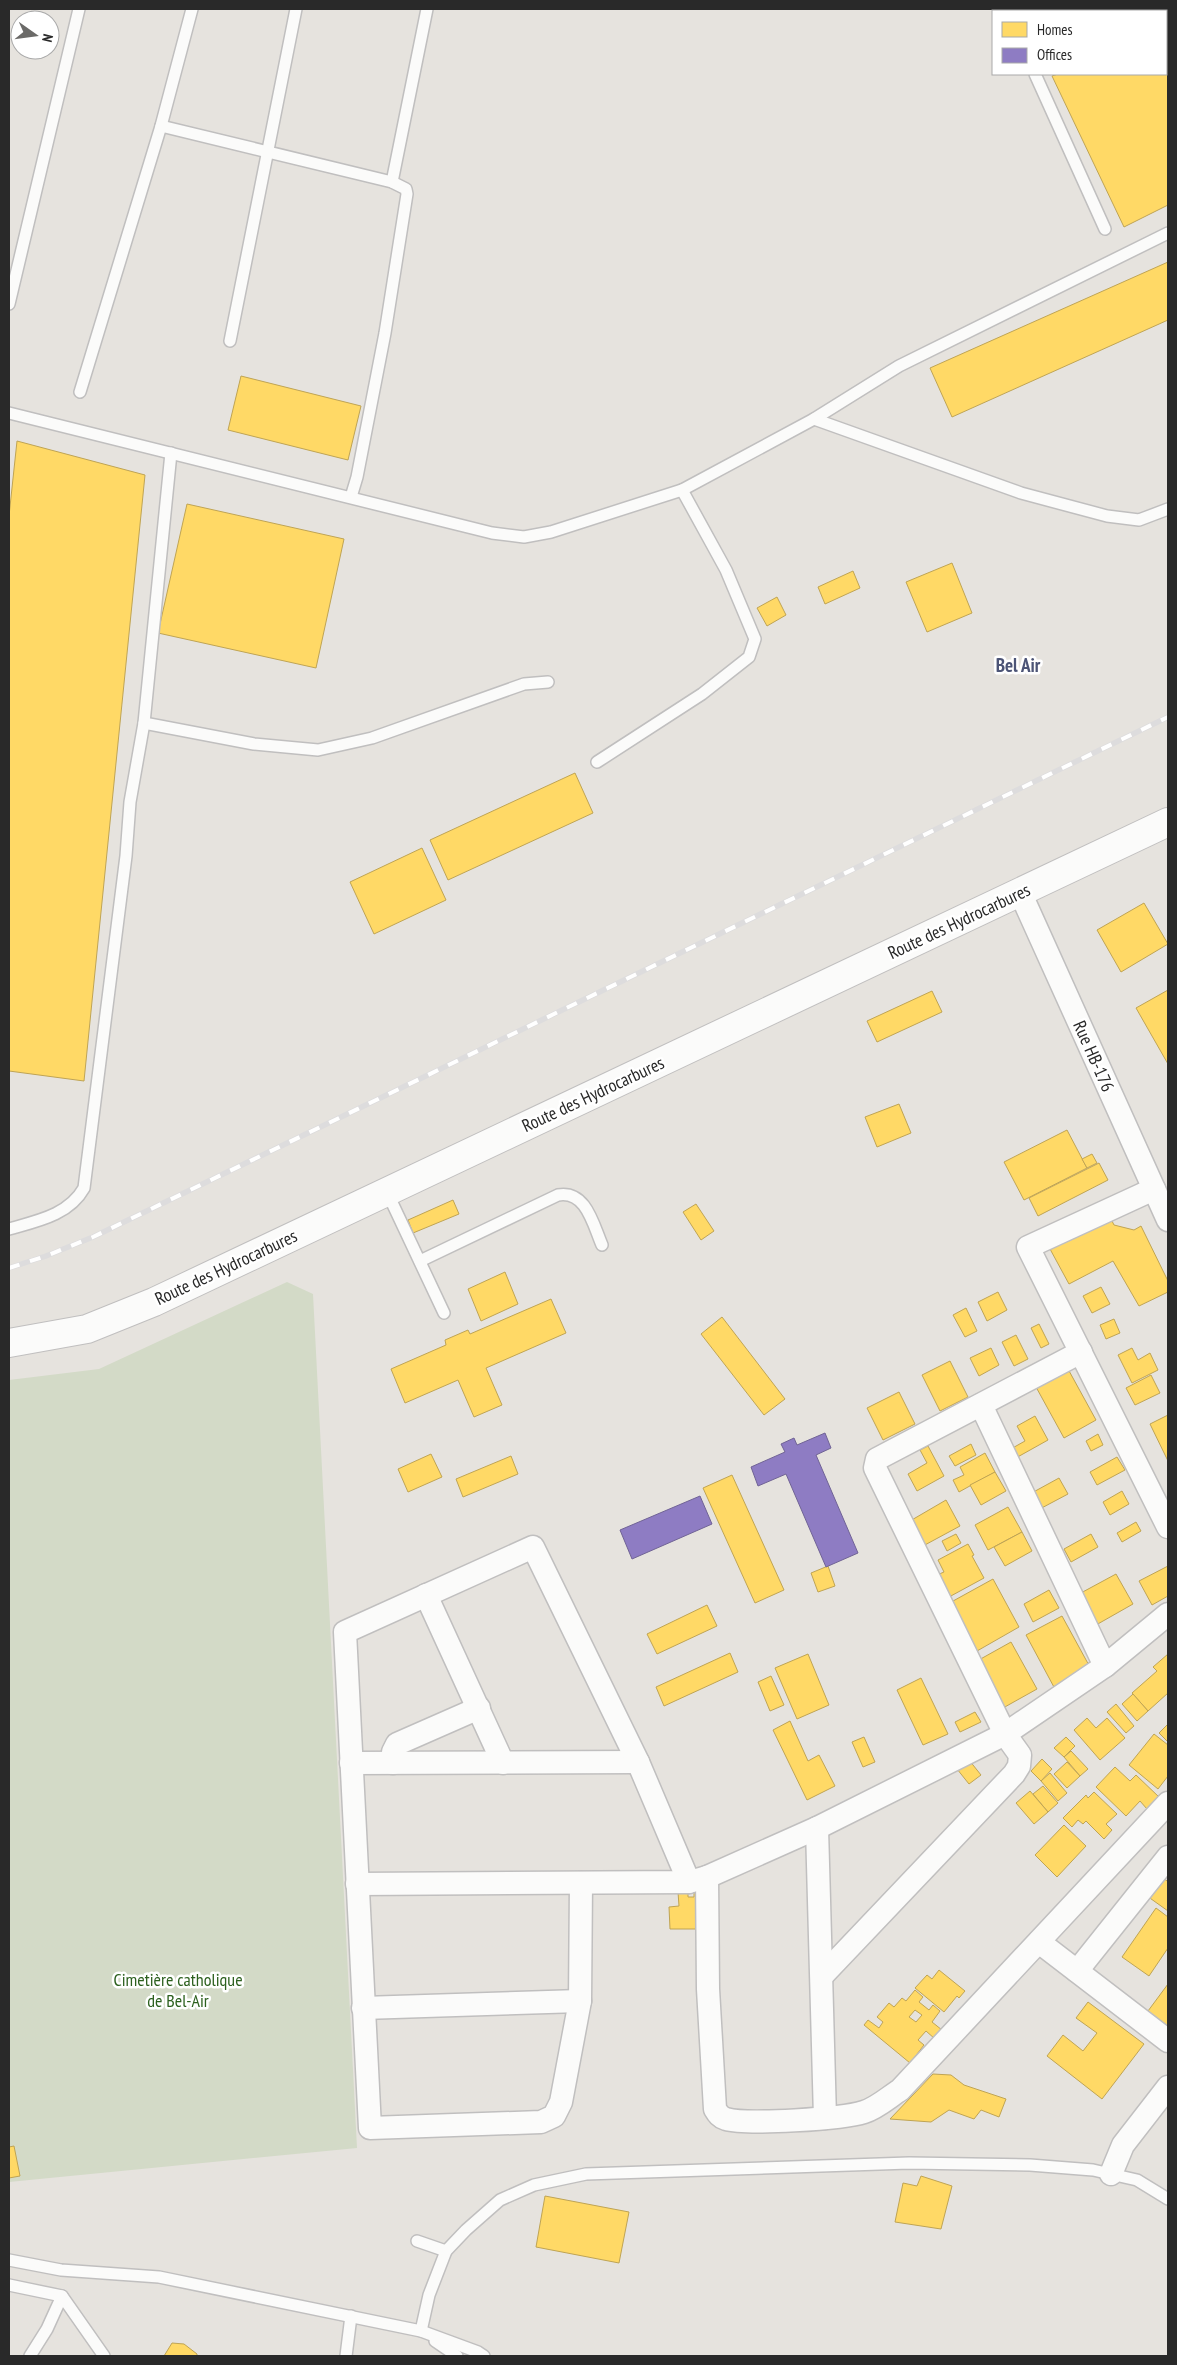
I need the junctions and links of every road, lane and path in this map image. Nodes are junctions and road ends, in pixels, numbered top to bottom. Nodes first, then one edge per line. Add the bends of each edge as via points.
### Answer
1 (80, 9) edge
2 (192, 9) edge
3 (296, 9) edge
4 (427, 9) edge
5 (1035, 75) edge
6 (161, 126) junction
7 (267, 152) junction
8 (392, 182) junction
9 (1104, 229) dead end
10 (1168, 233) edge
11 (9, 304) edge
12 (230, 342) dead end
13 (80, 392) dead end
14 (9, 413) edge
15 (814, 419) junction
16 (171, 453) junction
17 (682, 490) junction
18 (351, 497) junction
19 (1168, 509) edge
20 (548, 682) dead end
21 (144, 723) junction
22 (598, 762) dead end
23 (1168, 822) edge
24 (1020, 892) junction
25 (1154, 1189) junction
26 (387, 1192) junction
27 (1168, 1220) edge
28 (9, 1229) edge
29 (602, 1245) dead end
30 (420, 1261) junction
31 (444, 1312) dead end
32 (9, 1344) edge
33 (1081, 1352) junction
34 (981, 1405) junction
35 (1168, 1527) edge
36 (426, 1596) junction
37 (1168, 1614) edge
38 (1105, 1666) junction
39 (479, 1708) junction
40 (1005, 1734) junction
41 (638, 1762) junction
42 (351, 1763) junction
43 (393, 1763) junction
44 (502, 1763) junction
45 (1168, 1803) edge
46 (818, 1828) junction
47 (1168, 1856) edge
48 (698, 1879) junction
49 (581, 1882) junction
50 (357, 1884) junction
51 (1039, 1942) junction
52 (1077, 1971) junction
53 (822, 1976) junction
54 (580, 2001) junction
55 (363, 2008) junction
56 (1168, 2041) edge
57 (1168, 2087) edge
58 (825, 2118) junction
59 (1111, 2174) junction
60 (1168, 2200) edge
61 (417, 2240) dead end
62 (446, 2251) junction
63 (9, 2260) edge
64 (9, 2285) edge
65 (62, 2296) junction
66 (351, 2316) junction
67 (421, 2331) junction
68 (349, 2354) edge
69 (30, 2356) edge
70 (104, 2356) edge
71 (457, 2356) edge
72 (484, 2356) edge

1 - 11 lane
2 - 6 lane
3 - 7 lane
4 - 8 lane
5 - 9 lane
6 - 7 lane
6 - 13 lane
7 - 8 lane
7 - 12 lane
8 - 18 lane via 403,186 408,194 385,333
10 - 15 lane via 899,366
14 - 16 lane
15 - 17 lane
15 - 19 lane via 1021,492 1107,516 1139,520
16 - 18 lane
16 - 21 lane
17 - 18 lane via 552,532 524,536 492,533
17 - 22 lane via 726,570 755,639 749,657 702,694
20 - 21 lane via 524,684 372,738 318,750 254,744
21 - 28 lane via 130,802 84,1188 64,1210
23 - 24 street, Route des Hydrocarbures
24 - 25 street, Rue HB-176
24 - 26 street, Route des Hydrocarbures
25 - 27 street, Rue HB-176
25 - 33 street via 1028,1247
26 - 30 lane
26 - 32 street, Route des Hydrocarbures via 154,1302 88,1329
29 - 30 lane via 583,1203 575,1195 567,1194 558,1195
30 - 31 lane
33 - 34 street
33 - 35 street
34 - 38 street
34 - 40 street via 883,1454 875,1463
36 - 39 street
36 - 41 street via 533,1547
36 - 42 street via 345,1632
37 - 38 street
38 - 40 street
39 - 43 street via 397,1744
39 - 44 street
40 - 46 street
40 - 53 street via 1020,1755 1014,1774
41 - 44 street
41 - 48 street
42 - 43 street
42 - 50 street
43 - 44 street
45 - 51 street
46 - 48 street
46 - 53 street
47 - 52 street
48 - 49 street
48 - 58 street via 715,2109 719,2116 727,2119
49 - 50 street
49 - 54 street
50 - 55 street
51 - 52 street
51 - 58 street via 900,2090 867,2111
52 - 56 street
53 - 58 street
54 - 55 street
54 - 55 street via 561,2102 554,2116 540,2122 370,2128
57 - 59 street via 1123,2145
59 - 60 lane via 1137,2180
59 - 62 lane via 1030,2165 909,2163 586,2174 534,2185 500,2200
61 - 62 lane
62 - 67 lane via 429,2295
63 - 66 lane via 61,2270 159,2277
64 - 65 lane
65 - 69 lane
65 - 70 lane
66 - 67 lane
66 - 68 lane
67 - 71 lane
67 - 72 lane

